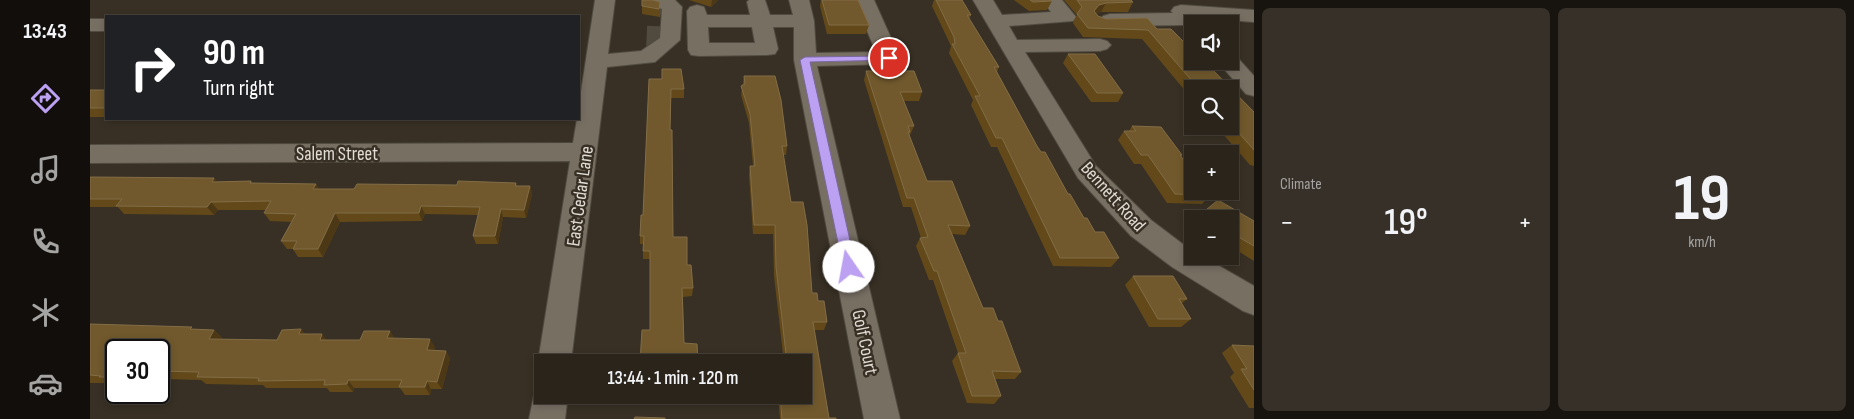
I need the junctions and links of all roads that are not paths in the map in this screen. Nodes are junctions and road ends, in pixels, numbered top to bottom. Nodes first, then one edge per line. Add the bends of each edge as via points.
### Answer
1 (655, 0) edge
2 (864, 0) edge
3 (1052, 0) edge
4 (1144, 0) edge
5 (801, 10) edge
6 (989, 10) edge
7 (759, 12) junction
8 (598, 14) edge
9 (1179, 14) edge
10 (1254, 16) edge
11 (1101, 20) edge
12 (90, 25) edge
13 (105, 25) edge
14 (1100, 45) dead end
15 (1012, 46) junction
16 (805, 60) junction
17 (597, 61) junction
18 (1236, 70) edge
19 (1254, 89) edge
20 (585, 152) junction
21 (90, 154) edge
22 (1254, 302) edge
23 (556, 354) edge
24 (550, 404) edge
25 (548, 419) edge
26 (882, 419) edge

1 - 17 street via 672,7 670,40 654,54 643,58
2 - 16 street via 889,58
3 - 6 street via 1066,17
4 - 9 street
5 - 7 street
5 - 16 street, Golf Court
6 - 15 street, Bennett Road
7 - 7 street via 767,49 699,50 697,16
8 - 17 street, East Cedar Lane
9 - 10 street
9 - 11 street
12 - 13 street
14 - 15 street
15 - 22 street, Bennett Road via 1088,172 1114,202 1141,228 1182,259
16 - 26 street, Golf Court
17 - 20 street, East Cedar Lane
18 - 19 street
20 - 21 street, Salem Street
20 - 23 street, East Cedar Lane
24 - 25 street

